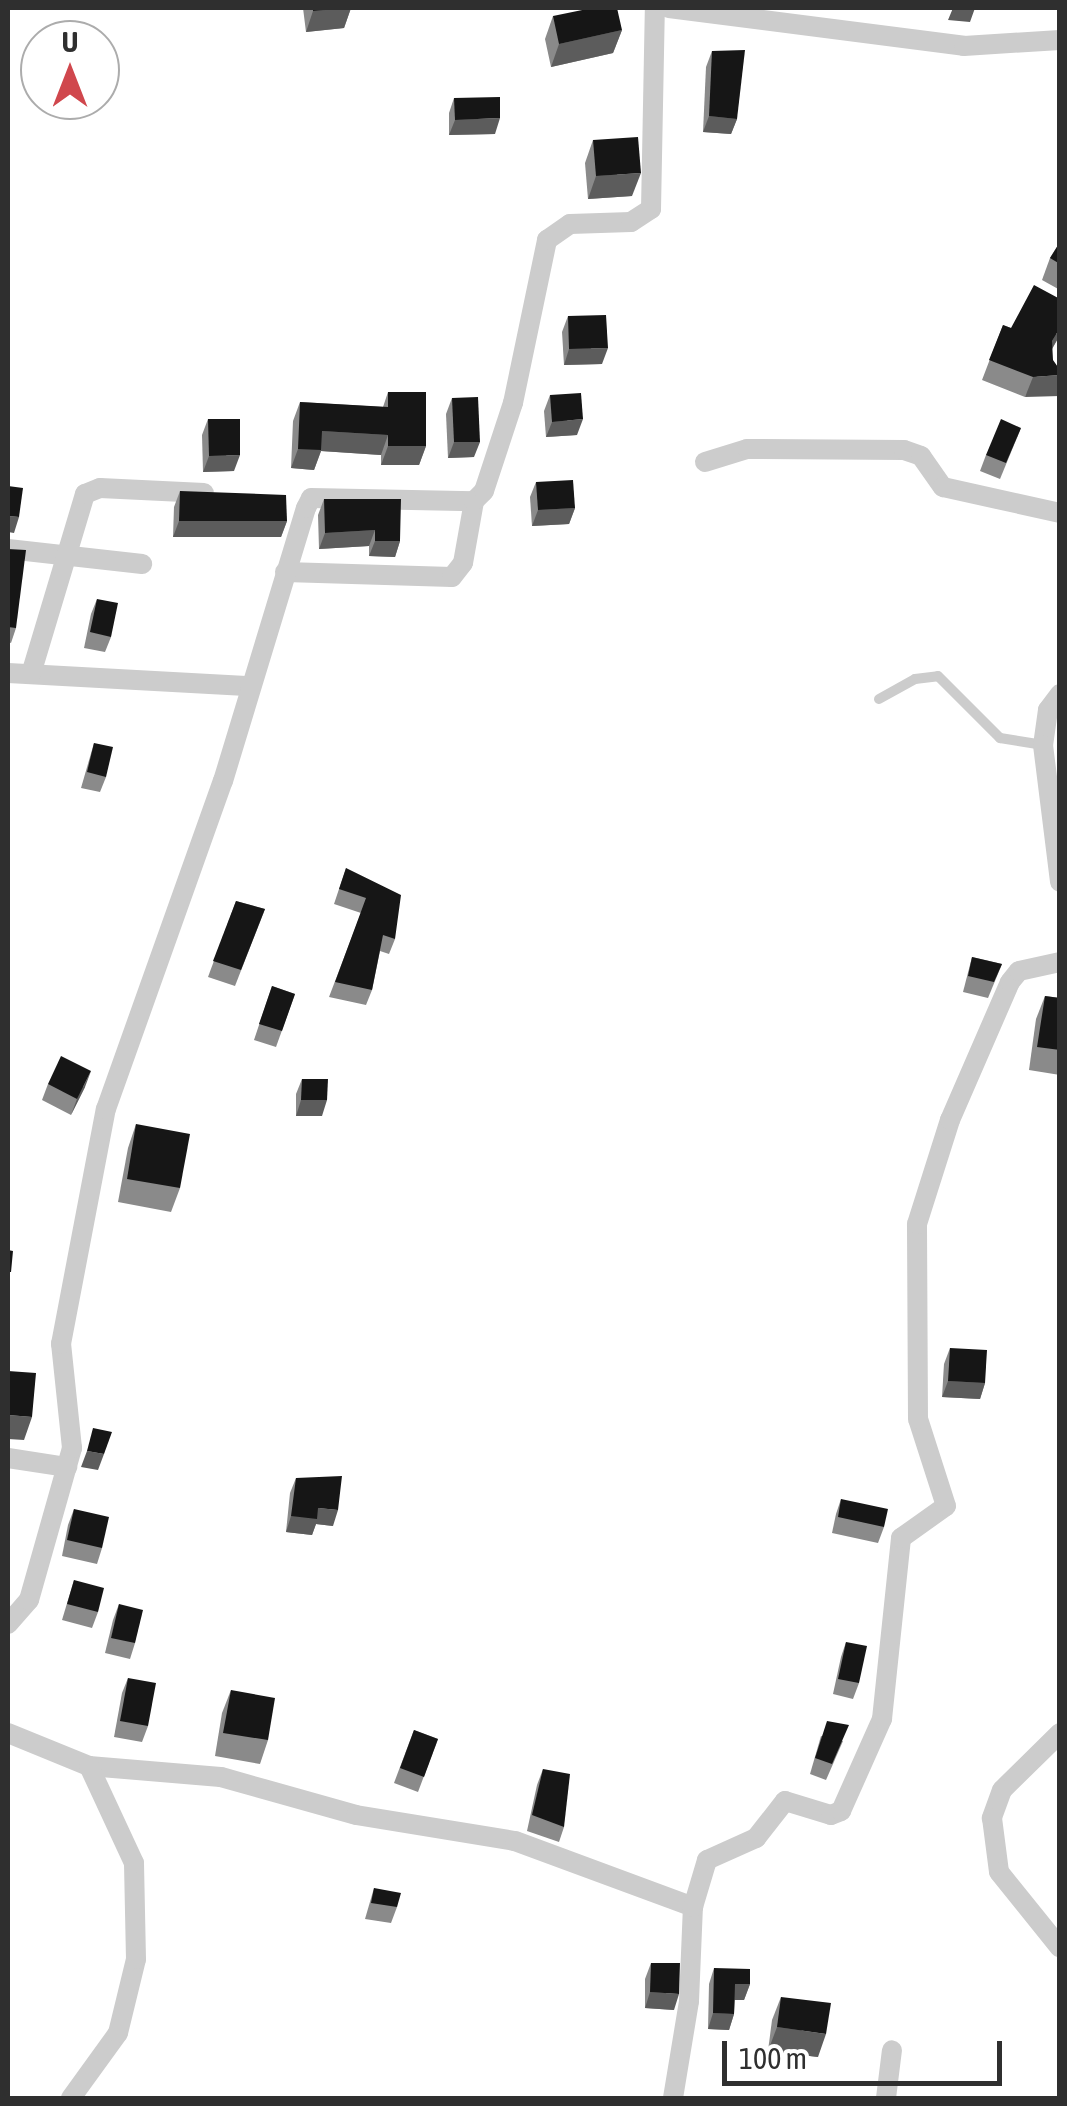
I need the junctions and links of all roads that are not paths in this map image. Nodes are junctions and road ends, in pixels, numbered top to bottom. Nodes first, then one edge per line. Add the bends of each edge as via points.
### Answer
1 (655, 8) edge
2 (670, 8) edge
3 (1060, 40) edge
4 (705, 462) dead end
5 (234, 494) edge
6 (474, 501) junction
7 (1060, 514) edge
8 (8, 549) edge
9 (69, 559) junction
10 (142, 564) dead end
11 (285, 572) junction
12 (8, 673) edge
13 (31, 674) junction
14 (251, 686) junction
15 (1060, 694) edge
16 (879, 699) dead end
17 (1043, 745) junction
18 (1060, 882) edge
19 (1060, 962) edge
20 (8, 1458) edge
21 (67, 1467) junction
22 (8, 1624) edge
23 (1060, 1732) edge
24 (8, 1734) edge
25 (89, 1766) junction
26 (693, 1907) junction
27 (1060, 1948) edge
28 (892, 2050) dead end
29 (71, 2098) edge
30 (673, 2098) edge
31 (886, 2098) edge

1 - 6 street via 651,209 632,222 570,224 548,240 509,417
2 - 3 street via 964,46
4 - 7 street via 747,449 904,450 921,456 943,488
5 - 9 street via 92,490 82,500
6 - 11 street via 463,563 452,576
6 - 11 street via 301,497
8 - 9 street
9 - 10 street
9 - 13 street
11 - 14 street
12 - 13 street
13 - 14 street
14 - 21 street via 140,1001 93,1161 61,1344 72,1426
15 - 17 street via 1048,710
16 - 17 lane via 915,679 938,676 1000,738
17 - 18 street
19 - 26 street via 1019,971 1010,982 950,1120 917,1224 918,1419 946,1506 901,1538 882,1719 841,1811 831,1815 785,1801 756,1838 707,1860
20 - 21 street
21 - 22 street via 29,1600
23 - 27 street via 1002,1790 992,1818 999,1872
24 - 25 street
25 - 26 street via 236,1780 356,1816 516,1841
25 - 29 street via 134,1863 136,1959 118,2033
26 - 30 street via 689,2001
28 - 31 street

